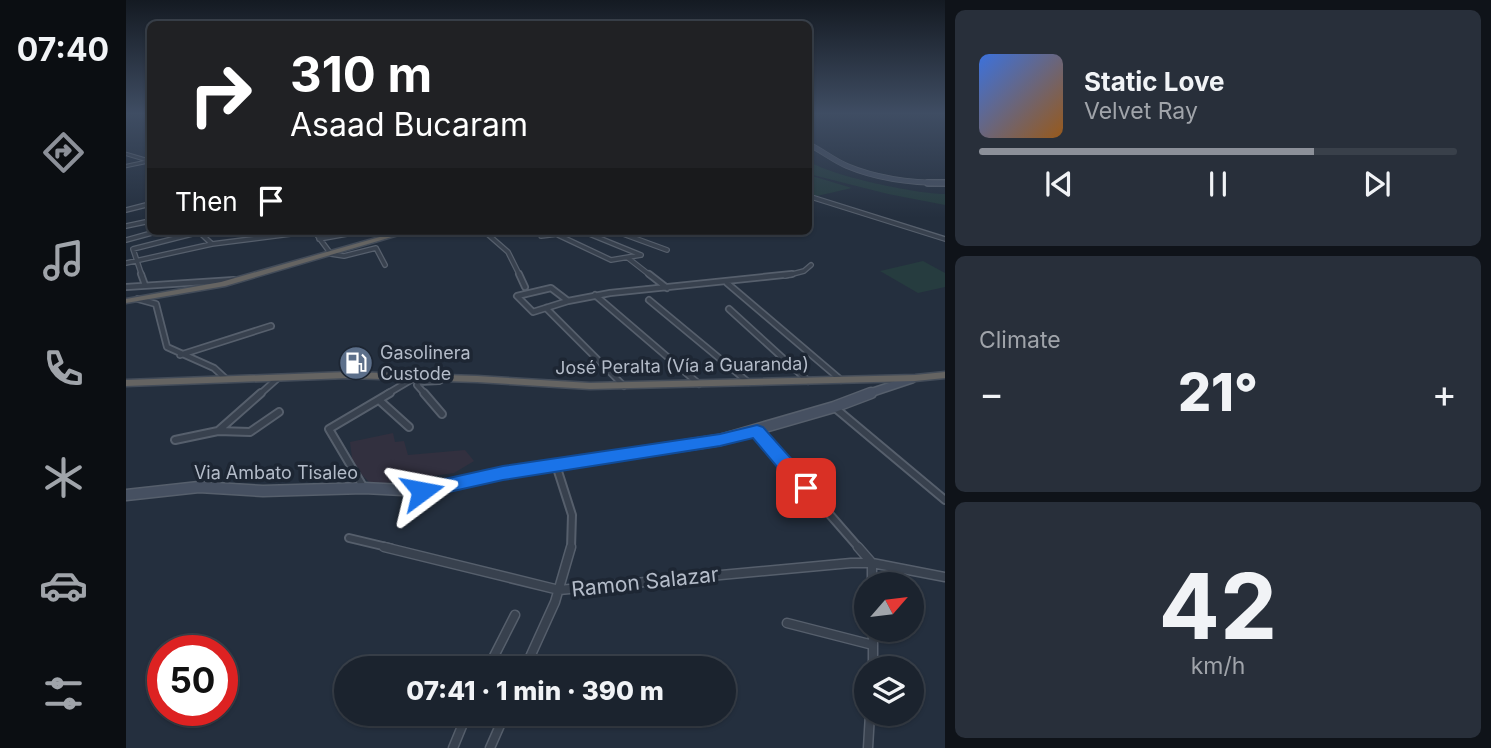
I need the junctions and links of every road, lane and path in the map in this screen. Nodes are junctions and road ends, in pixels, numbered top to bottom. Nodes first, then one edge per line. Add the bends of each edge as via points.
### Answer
1 (816, 149) edge
2 (127, 155) edge
3 (147, 159) edge
4 (147, 160) edge
5 (126, 166) edge
6 (945, 183) edge
7 (812, 198) edge
8 (147, 205) edge
9 (143, 206) junction
10 (126, 210) edge
11 (147, 215) edge
12 (147, 222) edge
13 (126, 226) edge
14 (147, 234) edge
15 (187, 235) edge
16 (202, 235) edge
17 (283, 235) edge
18 (317, 235) edge
19 (342, 235) edge
20 (395, 235) edge
21 (489, 235) edge
22 (562, 235) edge
23 (591, 235) edge
24 (626, 235) edge
25 (320, 239) junction
26 (945, 239) edge
27 (126, 240) edge
28 (212, 244) junction
29 (667, 250) dead end
30 (331, 254) junction
31 (628, 258) junction
32 (135, 261) junction
33 (126, 263) edge
34 (385, 265) dead end
35 (811, 265) dead end
36 (234, 281) junction
37 (727, 284) junction
38 (145, 285) junction
39 (126, 287) edge
40 (524, 287) dead end
41 (667, 288) junction
42 (595, 295) junction
43 (138, 299) junction
44 (649, 300) dead end
45 (126, 301) edge
46 (568, 301) junction
47 (545, 308) junction
48 (729, 309) dead end
49 (271, 326) dead end
50 (180, 355) junction
51 (945, 375) edge
52 (415, 377) junction
53 (278, 378) junction
54 (444, 378) junction
55 (226, 379) junction
56 (915, 379) junction
57 (841, 380) junction
58 (808, 381) junction
59 (748, 382) junction
60 (126, 383) edge
61 (699, 384) junction
62 (624, 386) junction
63 (379, 400) junction
64 (834, 407) junction
65 (279, 412) dead end
66 (442, 414) dead end
67 (409, 427) dead end
68 (218, 431) junction
69 (757, 431) junction
70 (175, 440) dead end
71 (556, 465) junction
72 (364, 488) junction
73 (126, 495) edge
74 (945, 499) edge
75 (349, 538) dead end
76 (872, 563) junction
77 (872, 572) edge
78 (945, 577) edge
79 (559, 590) junction
80 (515, 615) dead end
81 (787, 622) dead end
82 (873, 645) joint
83 (494, 656) edge
84 (530, 656) edge
85 (873, 656) edge
86 (462, 726) edge
87 (500, 726) edge
88 (869, 726) edge
89 (453, 748) edge
90 (490, 748) edge
91 (868, 748) edge

1 - 6 main road via 865,172 906,182
2 - 3 street
4 - 5 street
7 - 26 street
8 - 9 street
9 - 10 street
9 - 11 street
12 - 13 street
14 - 27 street
15 - 32 street via 133,248
16 - 28 street
17 - 28 street
18 - 25 street
19 - 25 street
20 - 30 highway
21 - 40 street via 508,252
22 - 31 street via 608,259
23 - 31 street via 641,256
24 - 29 street
25 - 30 street
28 - 32 street
30 - 34 street via 344,256 376,248
30 - 36 highway
31 - 41 street
32 - 33 street
32 - 38 street
35 - 37 street via 794,274
36 - 38 street
36 - 43 highway
37 - 41 street
37 - 57 street
38 - 39 street
41 - 42 street
42 - 46 street
42 - 61 street
43 - 45 highway
43 - 50 street via 156,304 163,340
44 - 59 street
46 - 47 street
46 - 47 street via 551,288 517,296 533,312
47 - 62 street
48 - 58 street
49 - 50 street
50 - 55 street via 220,371
51 - 56 highway, José Peralta (Vía a Guaranda)
52 - 53 highway, José Peralta (Vía a Guaranda)
52 - 54 highway, José Peralta (Vía a Guaranda)
52 - 63 street
53 - 55 highway, José Peralta (Vía a Guaranda)
53 - 68 street
54 - 62 highway, José Peralta (Vía a Guaranda)
54 - 66 street via 416,385
55 - 60 highway, José Peralta (Vía a Guaranda)
56 - 57 highway, José Peralta (Vía a Guaranda)
56 - 64 main road, Via Ambato Tisaleo
57 - 58 highway, José Peralta (Vía a Guaranda)
58 - 59 highway, José Peralta (Vía a Guaranda)
59 - 61 highway, José Peralta (Vía a Guaranda)
61 - 62 highway, José Peralta (Vía a Guaranda)
63 - 67 street
63 - 72 street via 329,429
64 - 69 main road, Via Ambato Tisaleo
64 - 74 street
65 - 68 street via 250,432
68 - 70 street
69 - 71 main road, Via Ambato Tisaleo
69 - 76 street
71 - 72 main road, Via Ambato Tisaleo via 422,491
71 - 79 street via 573,533
72 - 73 main road, Via Ambato Tisaleo via 263,491 199,487
75 - 79 street, Ramon Salazar
76 - 77 street
76 - 78 street, Ramon Salazar
76 - 79 street, Ramon Salazar
79 - 84 street
80 - 83 street
81 - 82 street
82 - 85 street
86 - 89 street
87 - 90 street
88 - 91 street

